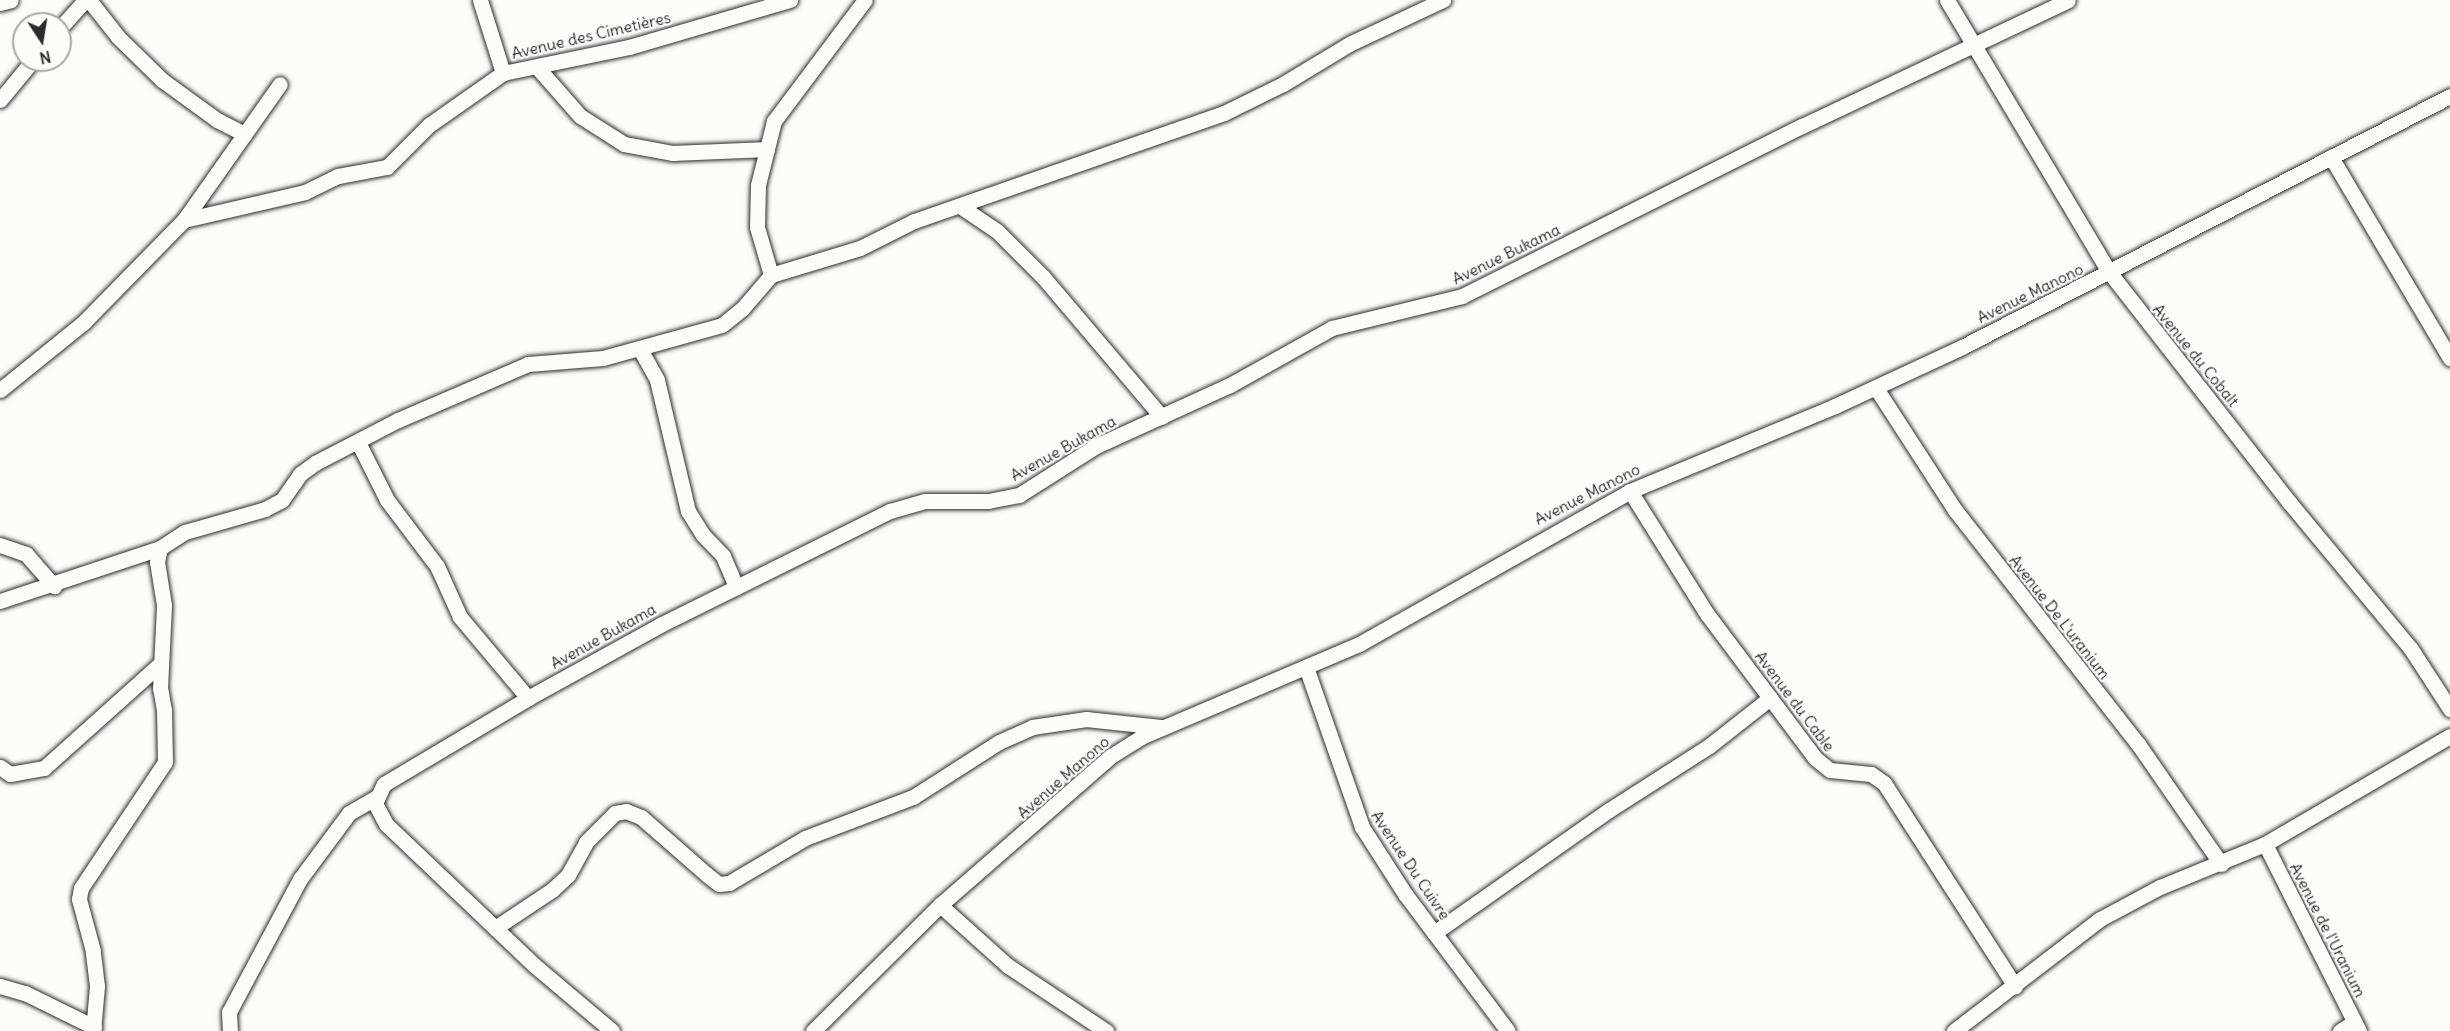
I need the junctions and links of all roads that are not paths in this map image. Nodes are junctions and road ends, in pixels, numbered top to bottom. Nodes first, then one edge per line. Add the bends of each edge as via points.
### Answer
1 (11, 0) edge
2 (87, 0) edge
3 (480, 0) edge
4 (790, 0) edge
5 (865, 0) edge
6 (1443, 0) edge
7 (1947, 0) edge
8 (2068, 0) edge
9 (0, 3) edge
10 (72, 16) edge
11 (1973, 43) junction
12 (537, 67) junction
13 (23, 72) edge
14 (503, 73) junction
15 (280, 84) dead end
16 (2450, 96) edge
17 (0, 100) edge
18 (245, 134) junction
19 (766, 149) junction
20 (2331, 157) junction
21 (960, 206) junction
22 (184, 220) junction
23 (2110, 273) junction
24 (771, 275) junction
25 (640, 349) junction
26 (2450, 358) edge
27 (1876, 388) junction
28 (0, 390) edge
29 (1162, 417) junction
30 (358, 442) junction
31 (1630, 491) junction
32 (0, 545) edge
33 (160, 548) junction
34 (54, 586) junction
35 (735, 587) junction
36 (0, 601) edge
37 (160, 664) junction
38 (1306, 667) junction
39 (528, 698) junction
40 (1770, 698) junction
41 (2450, 709) edge
42 (1161, 727) junction
43 (2450, 736) edge
44 (0, 767) edge
45 (377, 796) junction
46 (2265, 844) junction
47 (2221, 864) junction
48 (940, 905) junction
49 (495, 928) junction
50 (1434, 933) junction
51 (0, 986) edge
52 (2015, 986) junction
53 (2357, 1026) edge
54 (94, 1029) edge
55 (1504, 1029) edge
56 (230, 1031) edge
57 (612, 1031) edge
58 (813, 1031) edge
59 (1106, 1031) edge
60 (1954, 1031) edge
61 (2340, 1031) edge

1 - 9 street
2 - 10 street
2 - 18 street via 162,80 217,120
3 - 14 street
4 - 12 street, Avenue des Cimetières via 669,37
5 - 19 street via 788,97 774,121
6 - 21 street via 1351,43 1283,84 1224,113
7 - 11 street, Avenue du Cobalt
8 - 11 street, Avenue Bukama
11 - 23 street, Avenue du Cobalt
11 - 29 street, Avenue Bukama via 1462,296 1332,328 1264,367
12 - 14 street, Avenue des Cimetières
12 - 19 street via 580,116 624,144 673,153
13 - 17 street
14 - 22 street, Avenue des Cimetières via 429,124 387,167 338,176 285,198
15 - 18 street
16 - 20 street, Avenue Manono
18 - 22 street
19 - 24 street via 758,185 757,227
20 - 23 street, Avenue Manono
20 - 26 street
21 - 24 street via 914,221 860,248
21 - 29 street via 997,231 1044,278
22 - 28 street via 84,322
23 - 27 street, Avenue Manono
23 - 41 street, Avenue du Cobalt via 2289,502 2411,649
24 - 25 street via 742,309 722,325
25 - 30 street via 576,362 528,364 398,420
25 - 35 street via 657,380 688,511 703,536 723,556
27 - 31 street, Avenue Manono
27 - 47 street, Avenue De L'uranium via 1955,510 2138,744
29 - 35 street, Avenue Bukama via 1096,446 1019,495 988,501 926,501 890,511
30 - 33 street via 300,474 282,500 185,532
30 - 39 street via 387,500 437,566 460,617
31 - 38 street, Avenue Manono via 1359,644
31 - 40 street, Avenue du Cable via 1707,614
32 - 34 street via 26,554
33 - 34 street
33 - 37 street via 157,562 164,605
34 - 36 street
35 - 39 street, Avenue Bukama
37 - 44 street via 44,768 10,774
37 - 54 street via 165,762 81,888 79,899 93,951 97,986
38 - 42 street, Avenue Manono
38 - 50 street, Avenue Du Cuivre via 1362,826
39 - 45 street, Avenue Bukama via 396,776
40 - 50 street via 1709,746 1609,810
40 - 52 street, Avenue du Cable via 1822,765 1871,774 1884,783
42 - 48 street, Avenue Manono via 1111,756
42 - 49 street via 1086,719 1032,727 999,742 913,797 805,838 729,883 719,884 641,818 626,811 615,813 586,842 568,875
43 - 46 street
45 - 49 street via 377,809 386,824
45 - 56 street, Avenue Bukama via 349,813 300,879 229,1012
46 - 47 street
46 - 53 street, Avenue de l'Uranium
47 - 52 street via 2160,887 2100,919
48 - 58 street, Avenue Manono
48 - 59 street via 1008,966
49 - 57 street
50 - 55 street, Avenue Du Cuivre
51 - 54 street via 25,993
52 - 60 street
53 - 61 street

